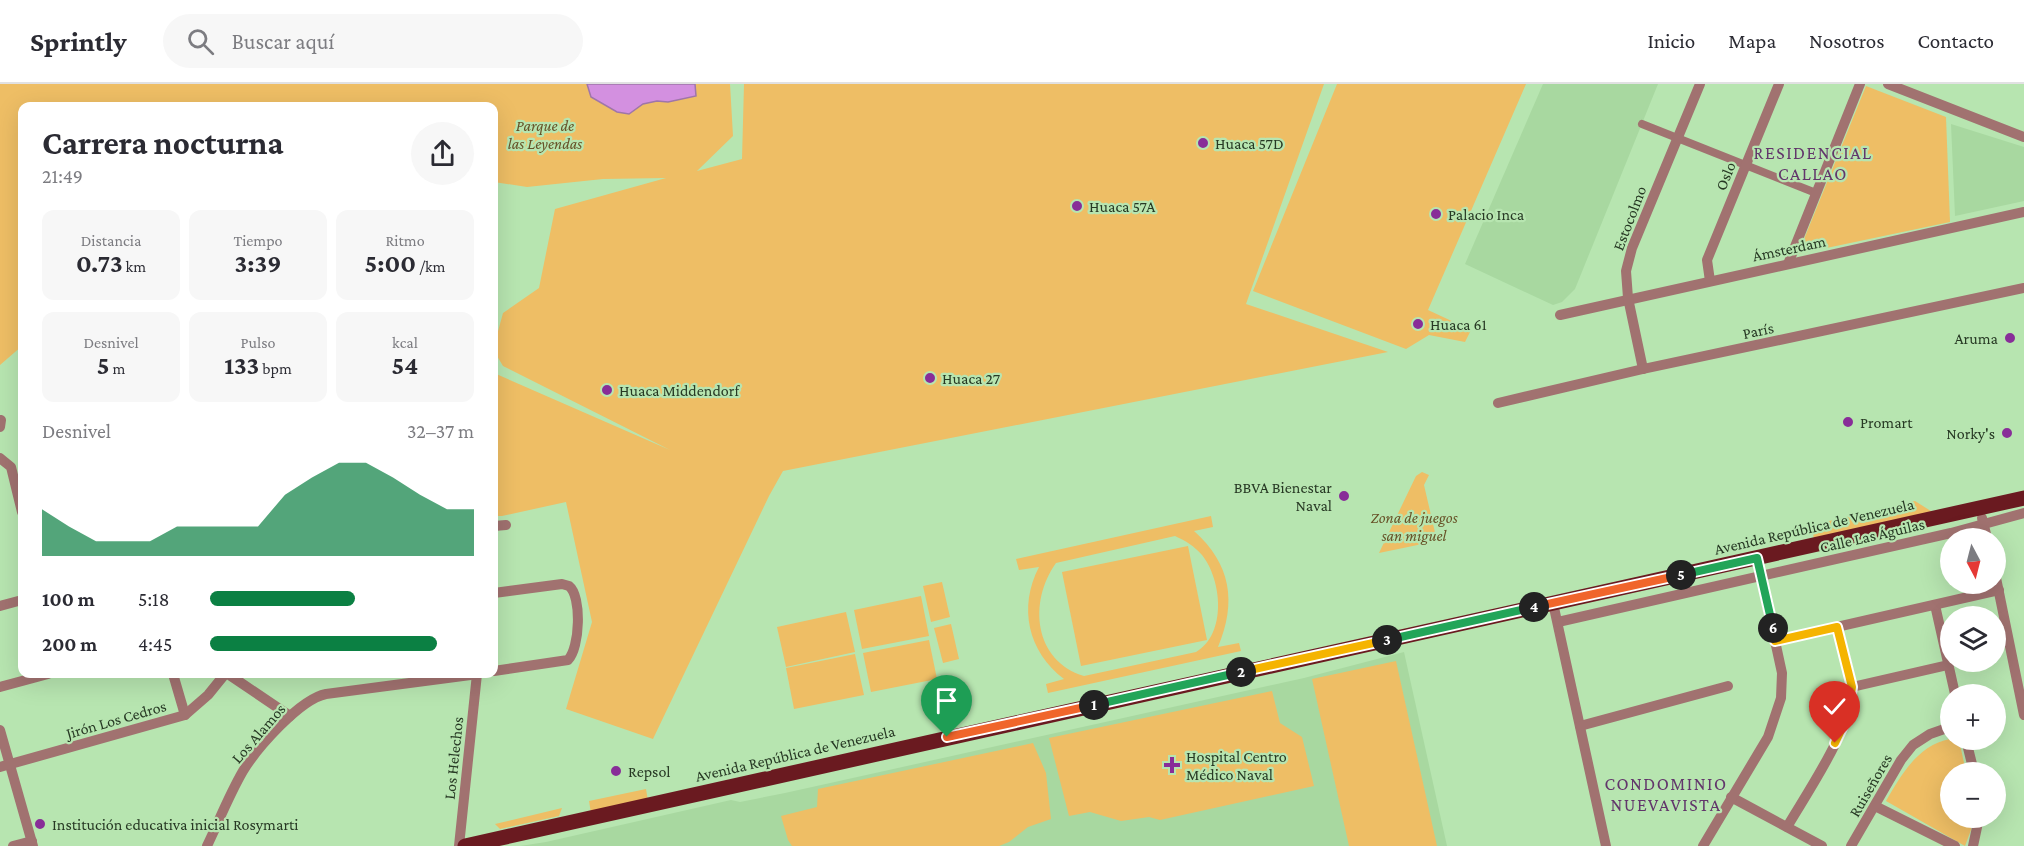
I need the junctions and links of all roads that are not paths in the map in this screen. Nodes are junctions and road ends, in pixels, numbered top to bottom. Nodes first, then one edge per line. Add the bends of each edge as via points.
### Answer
1 (1700, 84) edge
2 (1779, 84) edge
3 (1860, 84) edge
4 (1888, 84) edge
5 (1642, 124) dead end
6 (1678, 137) junction
7 (2024, 137) edge
8 (1746, 165) junction
9 (1816, 193) junction
10 (2024, 212) edge
11 (1788, 264) junction
12 (1710, 280) junction
13 (2024, 288) edge
14 (1628, 298) junction
15 (1560, 315) dead end
16 (1643, 369) junction
17 (1498, 403) dead end
18 (0, 458) edge
19 (18, 496) edge
20 (2020, 501) edge
21 (1980, 508) junction
22 (2024, 513) edge
23 (506, 525) dead end
24 (1984, 525) junction
25 (498, 526) edge
26 (1985, 528) edge
27 (1757, 558) junction
28 (1761, 576) junction
29 (498, 592) edge
30 (1982, 594) edge
31 (2000, 594) edge
32 (18, 601) edge
33 (1554, 603) junction
34 (1935, 605) junction
35 (0, 606) edge
36 (1558, 622) junction
37 (1837, 627) junction
38 (1940, 628) edge
39 (1775, 641) junction
40 (1940, 667) edge
41 (498, 670) edge
42 (33, 678) edge
43 (174, 678) edge
44 (223, 678) edge
45 (233, 678) edge
46 (380, 678) edge
47 (447, 678) edge
48 (477, 678) edge
49 (1728, 686) dead end
50 (0, 687) edge
51 (378, 687) junction
52 (1852, 687) junction
53 (2023, 704) edge
54 (185, 715) junction
55 (2024, 715) edge
56 (290, 716) junction
57 (1580, 726) junction
58 (0, 730) edge
59 (1940, 730) edge
60 (5, 766) edge
61 (1731, 797) junction
62 (1875, 806) junction
63 (1787, 827) junction
64 (1978, 828) edge
65 (33, 843) edge
66 (13, 846) edge
67 (207, 846) edge
68 (459, 846) edge
69 (465, 846) edge
70 (1606, 846) edge
71 (1703, 846) edge
72 (1822, 846) edge
73 (1851, 846) edge
74 (1955, 846) edge
75 (1973, 846) edge

1 - 6 street, Estocolmo
2 - 8 street, Oslo
3 - 9 street
4 - 7 street
5 - 6 street
6 - 8 street
6 - 14 street, Estocolmo via 1632,248 1626,271
8 - 9 street
8 - 12 street, Oslo via 1707,260
9 - 11 street
10 - 11 street, Ámsterdam
11 - 12 street, Ámsterdam
12 - 14 street, Ámsterdam
13 - 16 street, París
14 - 15 street, Ámsterdam
14 - 16 street, Estocolmo
16 - 17 street, París
18 - 19 street via 11,467
20 - 21 main road, Avenida República de Venezuela
21 - 24 street
21 - 27 main road, Avenida República de Venezuela
22 - 24 street, Calle Las Águilas
23 - 25 street
24 - 26 street
24 - 28 street, Calle Las Águilas
27 - 28 street
27 - 33 main road, Avenida República de Venezuela
28 - 36 street, Calle Las Águilas
28 - 39 street
29 - 41 street via 562,584 572,587 576,643 568,660
30 - 34 street
31 - 53 street
32 - 35 street
33 - 36 street
33 - 69 main road, Avenida República de Venezuela
34 - 37 street
34 - 38 street
36 - 57 street
37 - 39 street
37 - 52 street
39 - 61 street via 1782,673 1781,698 1768,737
40 - 52 street
42 - 50 street
43 - 54 street
44 - 54 street, Jirón Los Cedros
45 - 56 street
46 - 51 street
47 - 51 street, Los Alamos
48 - 68 street, Los Helechos
49 - 57 street
51 - 56 street, Los Alamos via 320,695
52 - 63 street via 1835,743
53 - 55 street
54 - 60 street, Jirón Los Cedros
56 - 67 street, Los Alamos via 248,764
57 - 70 street
58 - 60 street
59 - 62 street, Ruiseñores via 1913,745
60 - 65 street
61 - 63 street
61 - 71 street
62 - 73 street, Ruiseñores
62 - 74 street
63 - 72 street
64 - 75 street
65 - 66 street

